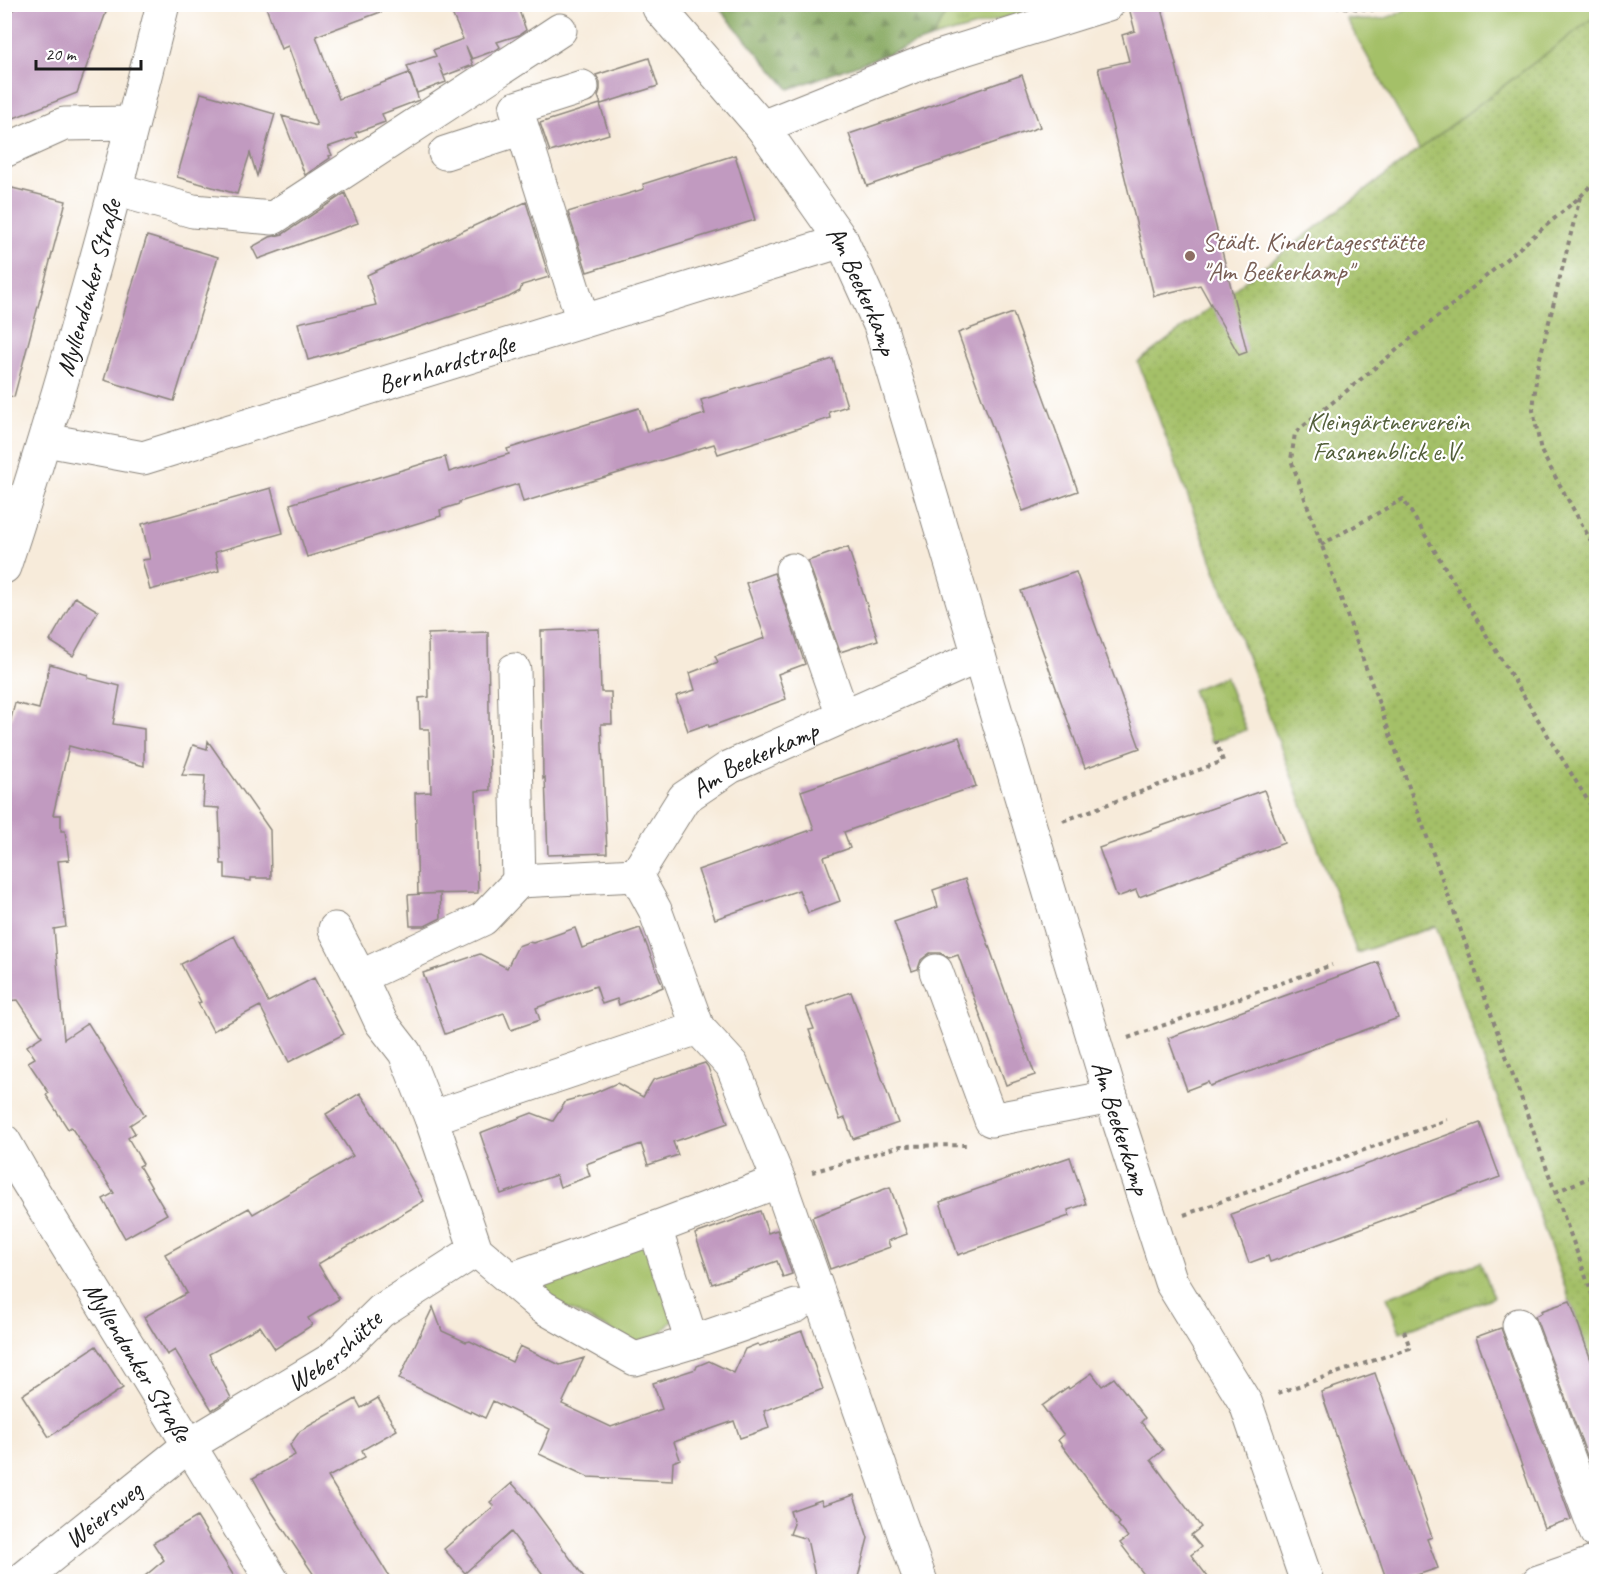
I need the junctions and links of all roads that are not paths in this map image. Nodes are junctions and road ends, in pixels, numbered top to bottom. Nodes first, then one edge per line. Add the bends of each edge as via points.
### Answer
1 (163, 4) edge
2 (1108, 4) edge
3 (659, 8) dead end
4 (560, 30) dead end
5 (582, 87) dead end
6 (133, 123) junction
7 (762, 126) junction
8 (522, 128) junction
9 (4, 151) edge
10 (445, 153) dead end
11 (115, 189) junction
12 (842, 241) junction
13 (583, 321) junction
14 (46, 440) junction
15 (4, 567) edge
16 (792, 570) dead end
17 (979, 656) junction
18 (514, 670) dead end
19 (843, 716) junction
20 (636, 875) junction
21 (519, 881) junction
22 (335, 929) dead end
23 (936, 970) dead end
24 (360, 976) junction
25 (698, 1028) junction
26 (1111, 1097) junction
27 (431, 1118) junction
28 (4, 1141) edge
29 (779, 1181) junction
30 (655, 1228) junction
31 (476, 1250) junction
32 (511, 1279) junction
33 (796, 1306) dead end
34 (1519, 1325) dead end
35 (692, 1342) junction
36 (188, 1446) junction
37 (1596, 1532) edge
38 (1596, 1562) edge
39 (18, 1581) edge
40 (273, 1581) edge
41 (921, 1581) edge
42 (1307, 1581) edge
43 (1538, 1581) edge

1 - 6 street, Myllendonker Straße
2 - 7 street via 929,60
3 - 7 street, Am Beekerkamp
4 - 11 street via 273,218 193,211
5 - 8 street via 516,108
6 - 9 street via 64,124
6 - 11 street, Myllendonker Straße
7 - 12 street, Am Beekerkamp
8 - 10 street
8 - 13 street
11 - 14 street, Myllendonker Straße
12 - 13 street, Bernhardstraße
12 - 17 street, Am Beekerkamp via 880,325
13 - 14 street, Bernhardstraße via 143,458
14 - 15 street, Myllendonker Straße
16 - 19 street
17 - 19 street, Am Beekerkamp
17 - 26 street, Am Beekerkamp
18 - 21 street
19 - 20 street, Am Beekerkamp via 730,767 684,798
20 - 21 street
20 - 25 street via 655,910
21 - 24 street via 483,919
22 - 24 street
23 - 26 street via 990,1120
24 - 27 street via 381,1022 405,1053
25 - 27 street
25 - 29 street via 732,1065
26 - 42 street, Am Beekerkamp via 1171,1282 1246,1404
27 - 31 street
28 - 36 street, Myllendonker Straße
29 - 30 street
29 - 41 street
30 - 32 street
30 - 35 street
31 - 32 street
31 - 36 street, Webershütte via 381,1311 332,1359
32 - 35 street via 543,1307 635,1359
33 - 35 street
34 - 37 street
36 - 39 street, Weiersweg
36 - 40 street, Myllendonker Straße
38 - 43 street

